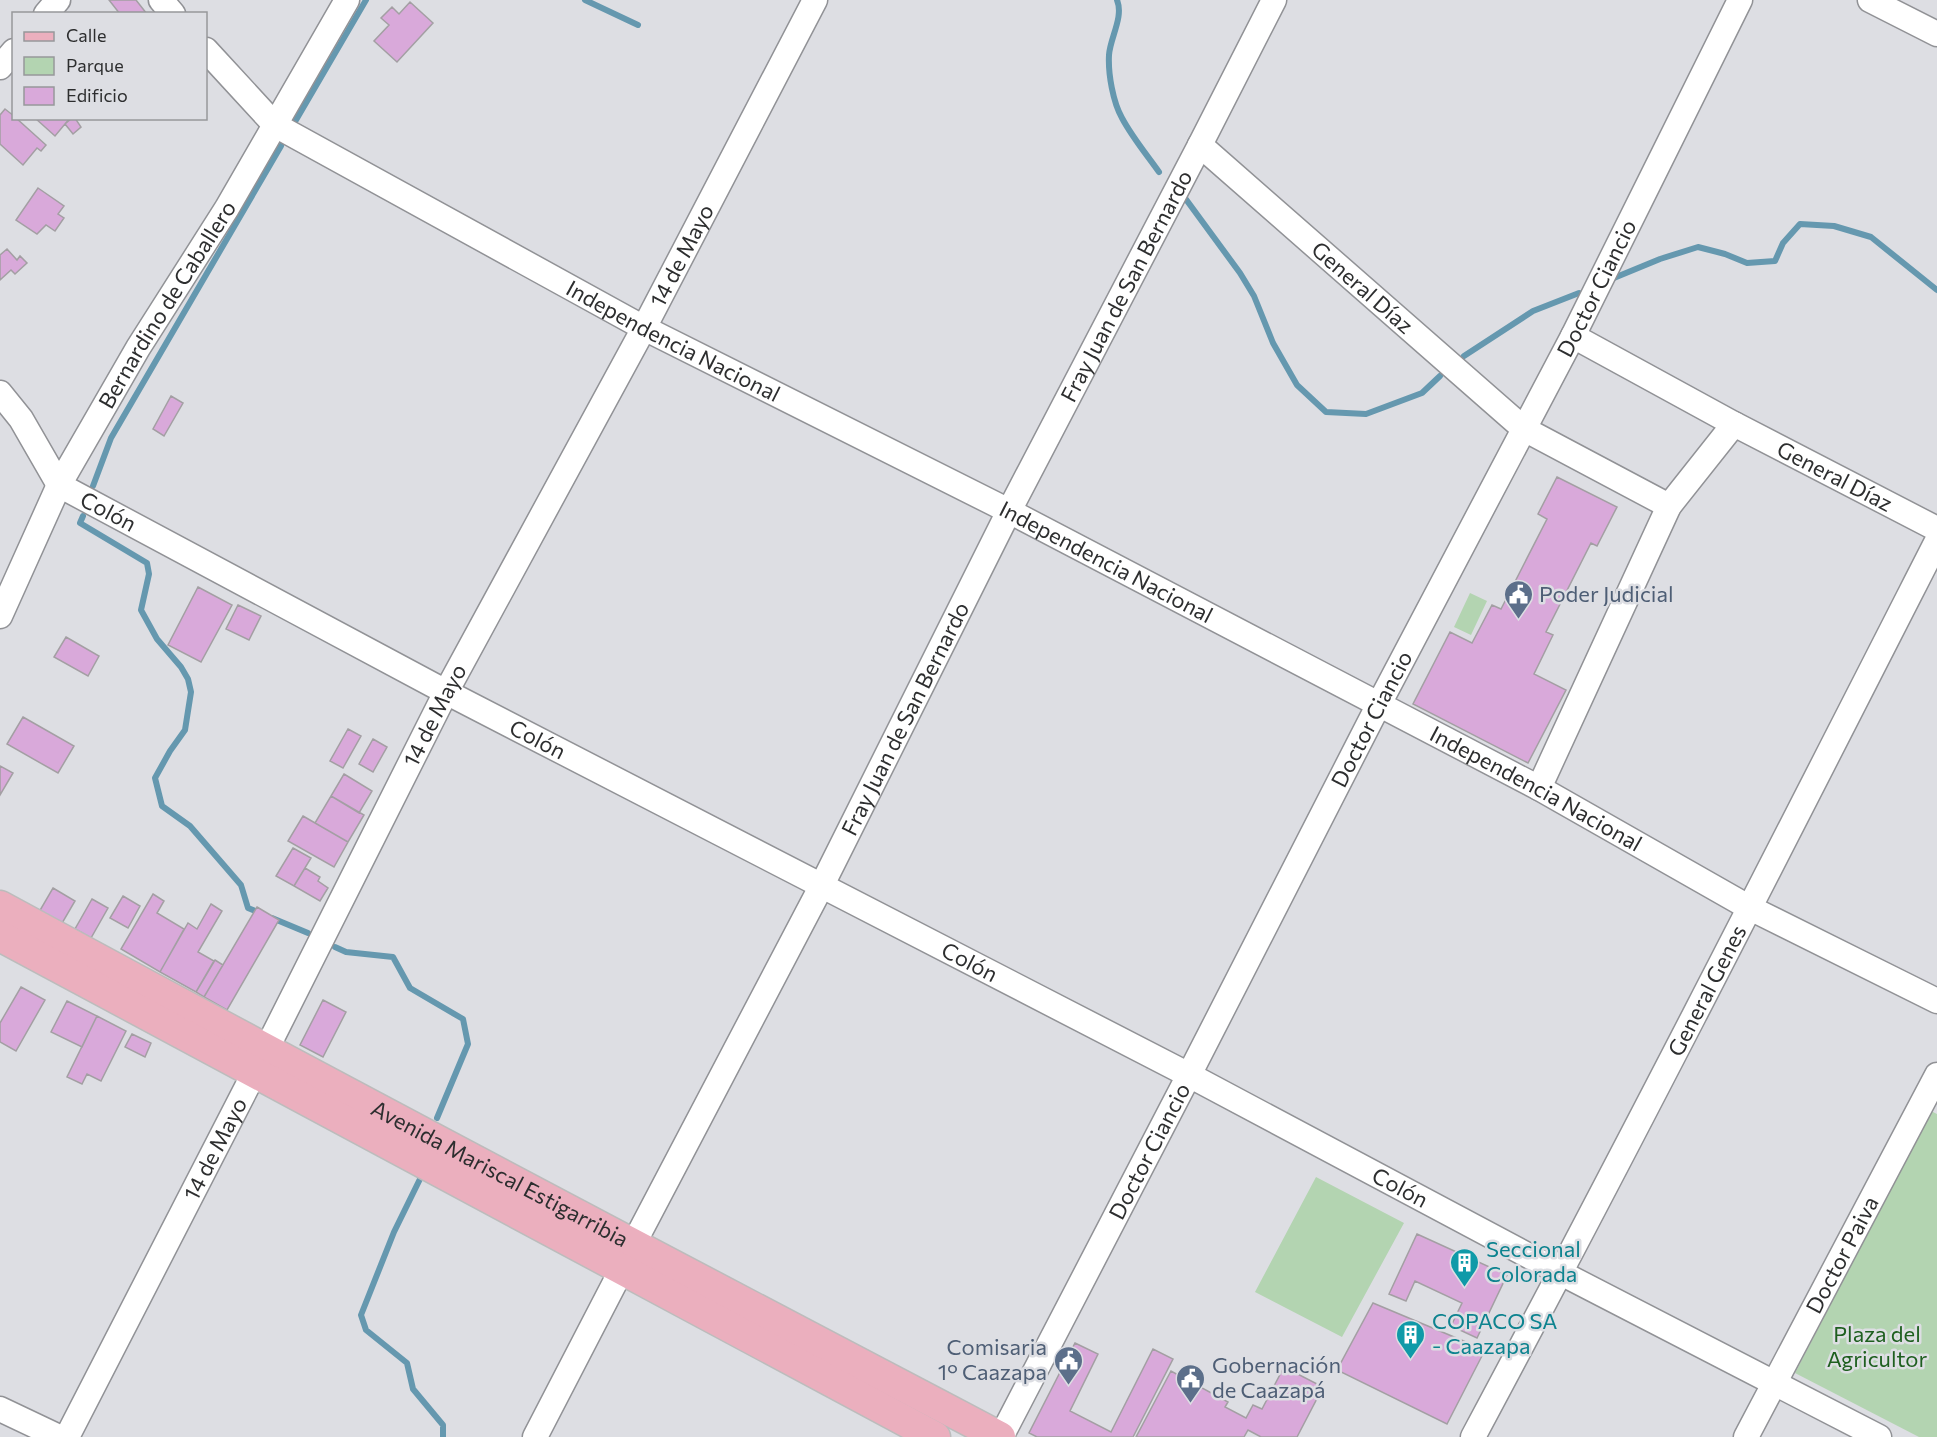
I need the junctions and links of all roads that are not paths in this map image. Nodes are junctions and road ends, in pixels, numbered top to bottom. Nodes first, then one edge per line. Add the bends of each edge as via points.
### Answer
1 (58, 0) edge
2 (161, 0) edge
3 (347, 0) edge
4 (815, 0) edge
5 (1274, 0) edge
6 (1740, 0) edge
7 (1870, 0) edge
8 (48, 12) edge
9 (171, 12) edge
10 (1937, 34) edge
11 (207, 51) edge
12 (12, 53) edge
13 (0, 67) edge
14 (275, 125) junction
15 (1200, 145) junction
16 (644, 328) junction
17 (1573, 336) junction
18 (0, 393) edge
19 (1734, 424) junction
20 (1524, 429) junction
21 (59, 485) junction
22 (1669, 506) junction
23 (1009, 511) junction
24 (1937, 529) edge
25 (1937, 541) edge
26 (0, 616) edge
27 (446, 692) junction
28 (1379, 704) junction
29 (1539, 788) junction
30 (822, 885) junction
31 (0, 906) edge
32 (1750, 908) junction
33 (0, 936) edge
34 (1937, 1001) edge
35 (260, 1061) junction
36 (1189, 1075) junction
37 (1937, 1075) edge
38 (627, 1257) junction
39 (1561, 1273) junction
40 (1773, 1383) junction
41 (0, 1409) edge
42 (59, 1437) edge
43 (67, 1437) edge
44 (535, 1437) edge
45 (935, 1437) edge
46 (1000, 1437) edge
47 (1473, 1437) edge
48 (1746, 1437) edge
49 (1879, 1437) edge

1 - 8 street
2 - 9 street
3 - 14 street, Bernardino de Caballero
4 - 16 street, 14 de Mayo
5 - 15 street, Fray Juan de San Bernardo
6 - 17 street, Doctor Ciancio
7 - 10 street
11 - 14 street, Independencia Nacional
12 - 13 street
14 - 16 street, Independencia Nacional
14 - 21 street, Bernardino de Caballero
15 - 20 street, General Díaz
15 - 23 street, Fray Juan de San Bernardo
16 - 23 street, Independencia Nacional
16 - 27 street, 14 de Mayo
17 - 19 street, General Díaz
17 - 20 street, Doctor Ciancio
18 - 21 street via 21,419
19 - 22 street
19 - 24 street, General Díaz
20 - 22 street, General Díaz
20 - 28 street, Doctor Ciancio
21 - 26 street, Bernardino de Caballero
21 - 27 street, Colón
22 - 29 street
23 - 28 street, Independencia Nacional
23 - 30 street, Fray Juan de San Bernardo
25 - 32 street, General Genes
27 - 30 street, Colón
27 - 35 street, 14 de Mayo
28 - 29 street, Independencia Nacional
28 - 36 street, Doctor Ciancio
29 - 32 street, Independencia Nacional
30 - 36 street, Colón
30 - 38 street, Fray Juan de San Bernardo
31 - 35 main road, Avenida Mariscal Estigarribia
32 - 34 street, Independencia Nacional
32 - 39 street, General Genes
33 - 35 main road, Avenida Mariscal Estigarribia
35 - 38 main road, Avenida Mariscal Estigarribia
35 - 43 street, 14 de Mayo
36 - 39 street, Colón
36 - 46 street, Doctor Ciancio
37 - 40 street, Doctor Paiva
38 - 44 street, Fray Juan de San Bernardo
38 - 45 main road, Avenida Mariscal Estigarribia
38 - 46 main road, Avenida Mariscal Estigarribia
39 - 40 street, Colón
39 - 47 street, General Genes
40 - 48 street, Doctor Paiva
40 - 49 street, Colón
41 - 42 street

